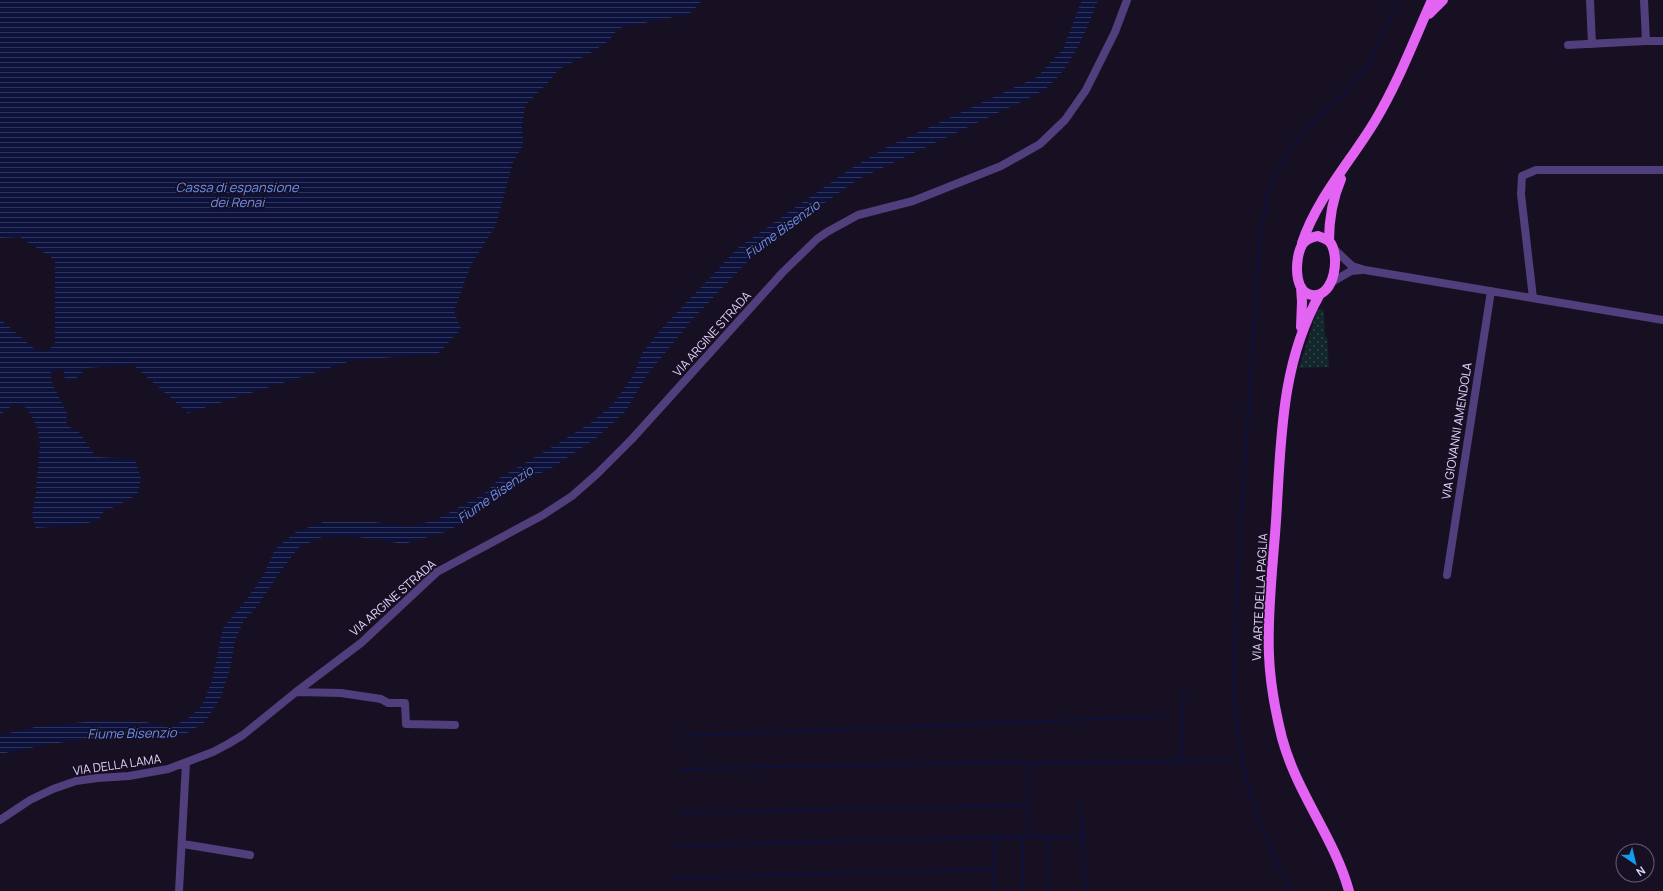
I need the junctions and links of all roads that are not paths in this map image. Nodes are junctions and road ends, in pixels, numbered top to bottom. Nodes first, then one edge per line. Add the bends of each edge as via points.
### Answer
1 (1127, 0) edge
2 (1432, 0) edge
3 (1443, 0) edge
4 (1590, 0) edge
5 (1644, 0) edge
6 (1422, 23) junction
7 (1646, 41) junction
8 (1663, 41) edge
9 (1592, 44) junction
10 (1568, 45) dead end
11 (1352, 156) junction
12 (1663, 170) edge
13 (1302, 243) junction
14 (1331, 244) junction
15 (1365, 270) junction
16 (1332, 282) junction
17 (1301, 287) junction
18 (1491, 291) junction
19 (1320, 294) junction
20 (1533, 298) junction
21 (1663, 320) edge
22 (1299, 338) junction
23 (1448, 575) dead end
24 (296, 692) junction
25 (455, 725) dead end
26 (186, 763) junction
27 (0, 820) edge
28 (183, 844) junction
29 (250, 855) dead end
30 (179, 891) edge
31 (1349, 891) edge

1 - 24 street, VIA ARGINE STRADA via 1115,32 1086,90 1065,120 1040,144 1001,166 913,201 858,215 817,239 783,272 636,435 581,489 543,515 437,572 361,643
2 - 6 main road, VIA ARTE DELLA PAGLIA
3 - 6 main road
4 - 9 street
5 - 7 street
6 - 11 main road, VIA ARTE DELLA PAGLIA via 1375,120
7 - 8 street
7 - 9 street
9 - 10 street
11 - 13 main road, VIA ARTE DELLA PAGLIA via 1327,192 1307,227
11 - 14 main road, VIA ARTE DELLA PAGLIA via 1332,200 1329,226
12 - 20 street via 1536,170 1522,176 1521,194
13 - 14 main road via 1318,236
13 - 17 main road, VIA ARTE DELLA PAGLIA via 1297,261
14 - 15 street via 1352,266
14 - 16 main road, VIA ARTE DELLA PAGLIA via 1335,258
15 - 16 street via 1351,271
15 - 18 street
16 - 19 main road, VIA ARTE DELLA PAGLIA via 1324,293
17 - 19 main road via 1313,296
17 - 22 main road, VIA ARTE DELLA PAGLIA via 1302,319
18 - 20 street
18 - 23 street, VIA GIOVANNI AMENDOLA
19 - 22 main road, VIA ARTE DELLA PAGLIA
20 - 21 street
22 - 31 main road, VIA ARTE DELLA PAGLIA via 1282,420 1268,644 1270,672 1274,704 1289,760 1335,854
24 - 25 street via 341,693 381,699 388,704 406,703 406,724
24 - 26 street, VIA DELLA LAMA via 244,735
26 - 27 street, VIA DELLA LAMA via 168,770 98,778 53,789 30,800
26 - 28 street
28 - 29 street
28 - 30 street

